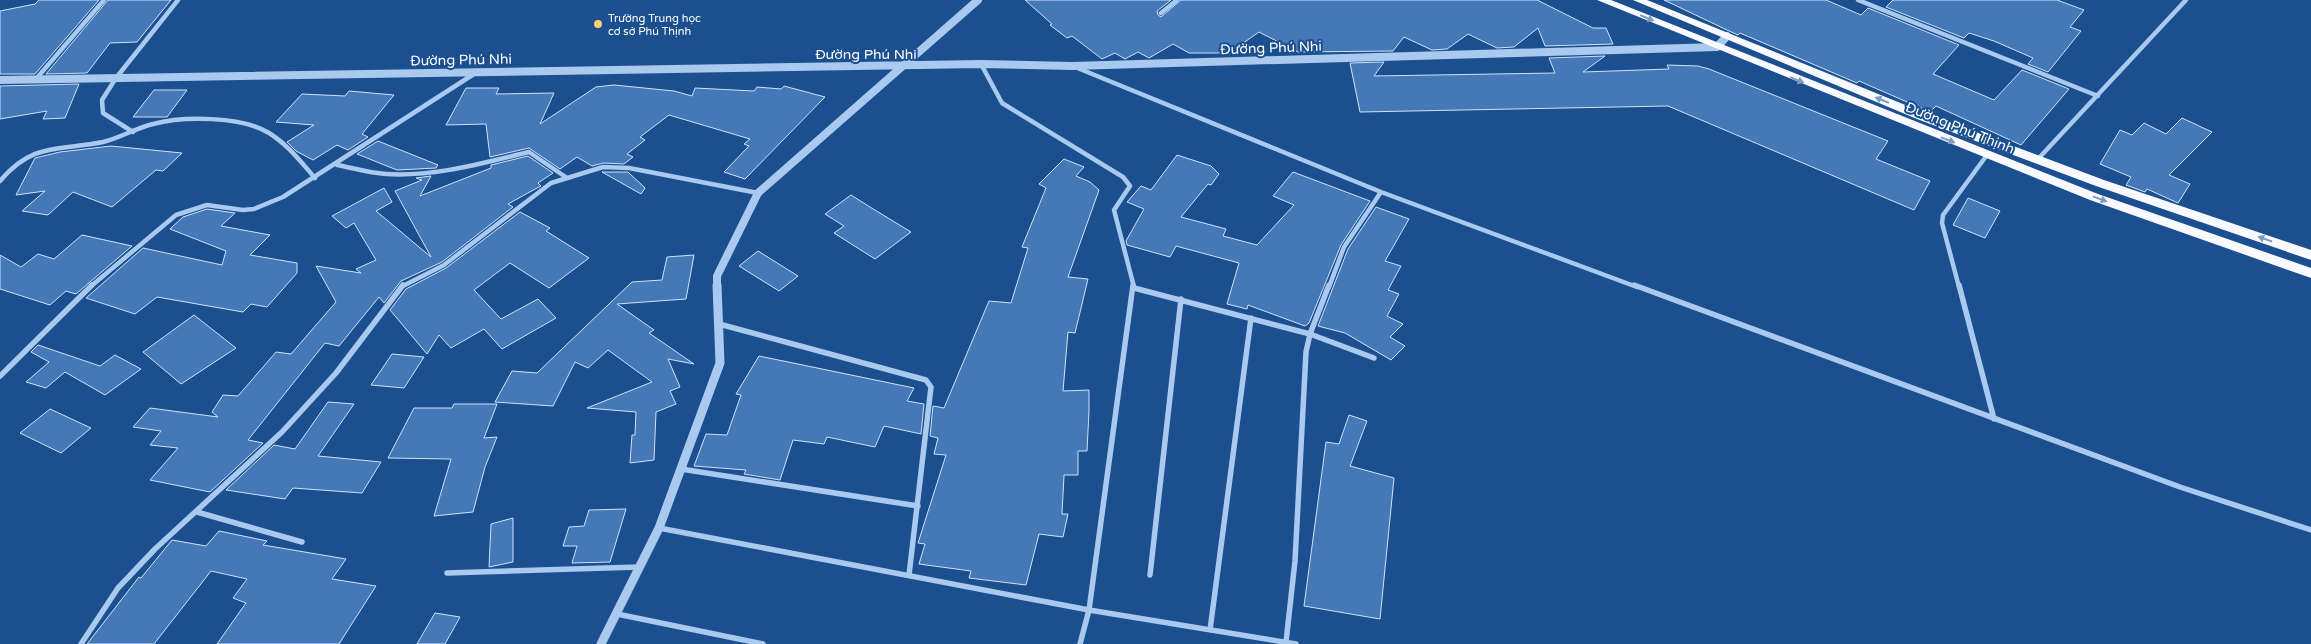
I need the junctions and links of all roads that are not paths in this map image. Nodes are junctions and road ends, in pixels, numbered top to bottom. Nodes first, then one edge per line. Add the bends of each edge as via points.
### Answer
1 (104, 0) edge
2 (178, 0) edge
3 (978, 0) edge
4 (1177, 0) edge
5 (1602, 0) edge
6 (1858, 0) edge
7 (2186, 0) edge
8 (1644, 1) edge
9 (1161, 13) dead end
10 (1727, 36) junction
11 (1717, 47) junction
12 (981, 64) junction
13 (902, 66) junction
14 (1072, 66) junction
15 (477, 72) junction
16 (116, 78) junction
17 (0, 80) edge
18 (36, 80) junction
19 (2098, 96) junction
20 (133, 132) junction
21 (1987, 155) junction
22 (2038, 160) junction
23 (337, 165) junction
24 (316, 178) junction
25 (567, 178) junction
26 (0, 181) edge
27 (1381, 192) junction
28 (758, 193) junction
29 (2311, 255) edge
30 (2311, 273) edge
31 (1134, 288) junction
32 (1181, 300) junction
33 (1251, 318) junction
34 (719, 324) junction
35 (1310, 334) junction
36 (1374, 358) dead end
37 (0, 376) edge
38 (1994, 418) junction
39 (681, 469) junction
40 (918, 506) junction
41 (196, 512) junction
42 (660, 528) junction
43 (2311, 530) edge
44 (302, 542) dead end
45 (640, 567) junction
46 (447, 573) dead end
47 (1150, 575) dead end
48 (909, 576) junction
49 (1088, 610) junction
50 (616, 614) junction
51 (1210, 630) junction
52 (1286, 642) junction
53 (81, 644) edge
54 (601, 644) edge
55 (763, 644) edge
56 (1080, 644) edge
57 (1296, 644) edge

1 - 18 street
2 - 16 street
3 - 13 street
4 - 9 street
5 -> 11 highway, Đường Phú Thịnh
6 - 19 street
7 - 19 street
8 - 10 highway, Đường Phú Thịnh
10 - 11 street
22 -> 10 highway, Đường Phú Thịnh
11 - 14 street, Đường Phú Nhi
11 -> 21 highway, Đường Phú Thịnh
12 - 13 street, Đường Phú Nhi
12 - 14 street, Đường Phú Nhi
12 - 31 street via 1002,104 1123,177 1130,186 1114,210
13 - 15 street, Đường Phú Nhi
13 - 28 street
14 - 27 street
15 - 16 street, Đường Phú Nhi
15 - 23 street
16 - 18 street, Đường Phú Nhi
16 - 20 street via 102,100 103,113
17 - 18 street, Đường Phú Nhi
19 - 22 street
20 - 24 street via 152,124 174,121 231,122 264,130
20 - 26 street via 101,142 29,154 10,167
21 -> 30 highway, Đường Phú Thịnh via 2094,197
21 - 38 street via 1943,215 1942,224
29 -> 22 highway, Đường Phú Thịnh
23 - 24 street
23 - 25 street via 385,174 424,174 530,152
24 - 37 street via 283,198 254,209 207,205 176,215 78,298
25 - 28 street via 603,167 629,168
25 - 41 street via 551,183 444,265 400,287 336,373 282,432
27 - 35 street via 1344,247
27 - 38 street
28 - 34 street via 717,276
31 - 32 street
31 - 49 street
32 - 33 street
32 - 47 street
33 - 35 street
33 - 51 street
34 - 39 street via 720,363
34 - 40 street via 926,380 932,394
35 - 36 street
35 - 52 street via 1306,352 1295,561
38 - 43 street via 2180,487
39 - 40 street
39 - 42 street
40 - 48 street
41 - 44 street
41 - 53 street via 118,588
42 - 45 street
42 - 48 street
45 - 46 street
45 - 50 street
48 - 49 street
49 - 51 street
49 - 56 street
50 - 54 street
50 - 55 street
51 - 52 street
52 - 57 street

